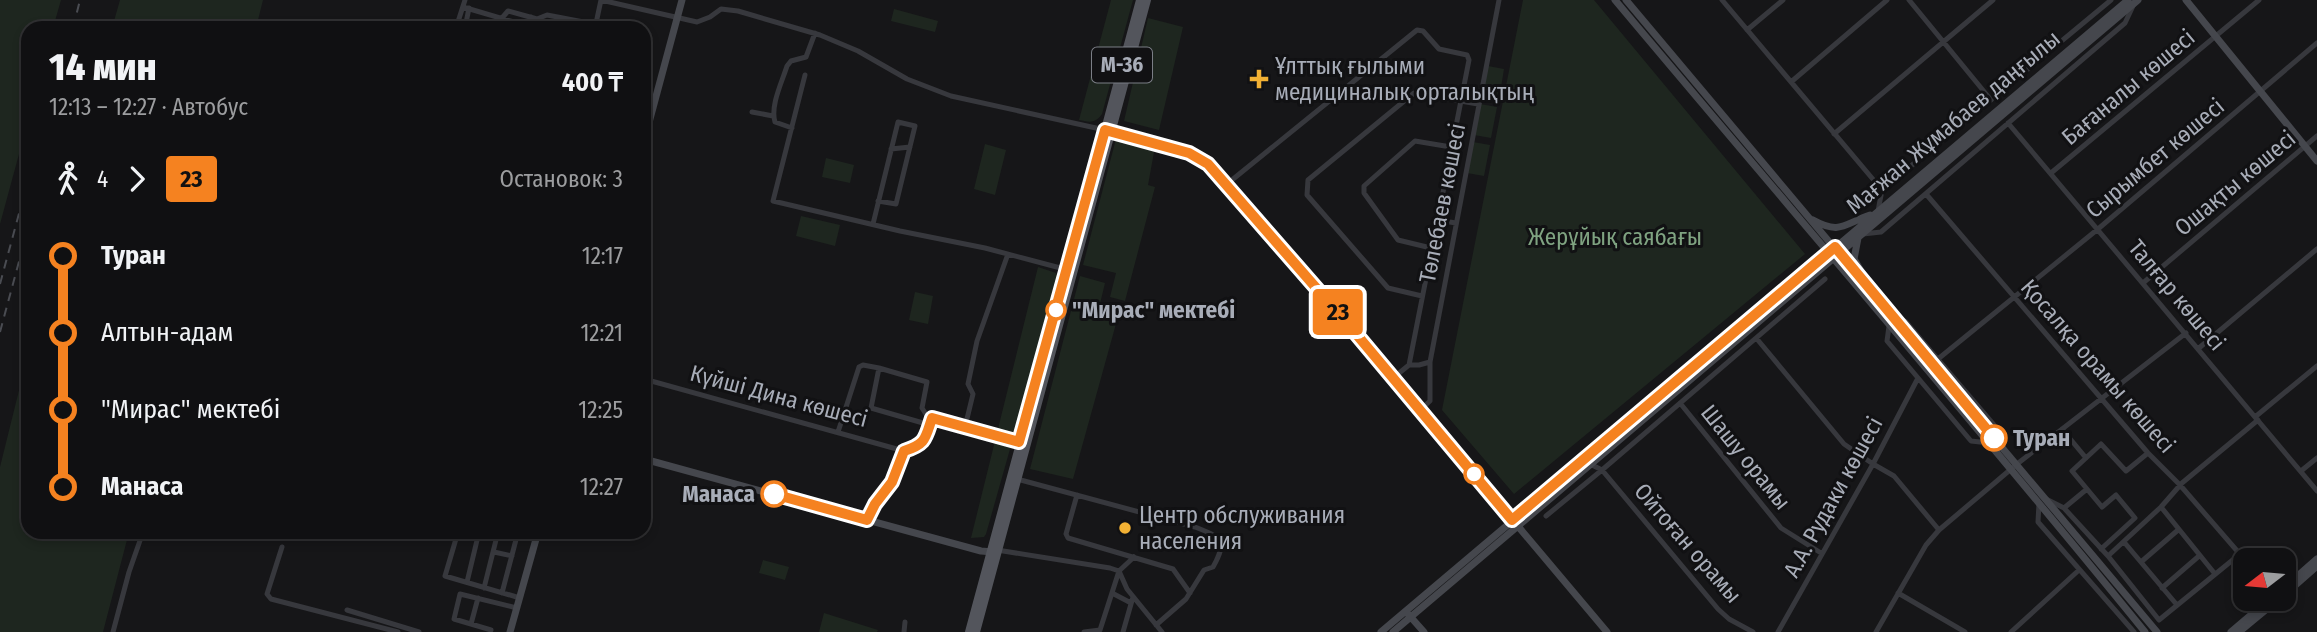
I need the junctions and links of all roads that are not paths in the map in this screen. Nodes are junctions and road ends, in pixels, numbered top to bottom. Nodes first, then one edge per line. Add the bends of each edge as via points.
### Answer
1 (601, 0) edge
2 (682, 0) edge
3 (1140, 0) edge
4 (1147, 0) edge
5 (1499, 0) edge
6 (1615, 0) edge
7 (1626, 0) edge
8 (1722, 0) edge
9 (1783, 0) edge
10 (1887, 0) edge
11 (1909, 0) edge
12 (1993, 0) edge
13 (2110, 0) edge
14 (2186, 0) edge
15 (2259, 0) edge
16 (2133, 1) edge
17 (465, 5) edge
18 (531, 17) junction
19 (502, 18) junction
20 (566, 18) junction
21 (677, 18) junction
22 (511, 21) edge
23 (530, 21) edge
24 (565, 21) edge
25 (577, 21) edge
26 (596, 21) edge
27 (1747, 30) junction
28 (815, 33) junction
29 (2216, 37) junction
30 (1943, 43) junction
31 (2317, 43) edge
32 (806, 75) dead end
33 (1791, 82) junction
34 (2261, 91) junction
35 (1991, 100) junction
36 (1460, 101) junction
37 (1478, 104) junction
38 (752, 112) dead end
39 (651, 115) edge
40 (773, 116) junction
41 (2008, 123) junction
42 (792, 128) junction
43 (1109, 131) junction
44 (1834, 134) junction
45 (2317, 136) edge
46 (2305, 146) junction
47 (910, 147) junction
48 (1451, 147) junction
49 (891, 149) junction
50 (2317, 161) edge
51 (2051, 173) junction
52 (1227, 184) junction
53 (1882, 190) junction
54 (1926, 194) junction
55 (878, 201) junction
56 (1876, 212) junction
57 (1810, 218) junction
58 (1437, 220) junction
59 (1456, 223) junction
60 (873, 224) junction
61 (2098, 229) junction
62 (1859, 236) junction
63 (1431, 248) junction
64 (2317, 248) edge
65 (1834, 252) junction
66 (1008, 254) junction
67 (1070, 272) junction
68 (1825, 279) dead end
69 (2143, 282) junction
70 (1792, 292) junction
71 (1871, 292) junction
72 (1422, 296) junction
73 (2014, 297) junction
74 (1789, 311) junction
75 (1893, 324) junction
76 (2186, 333) junction
77 (1757, 339) junction
78 (2199, 348) junction
79 (1938, 359) junction
80 (1430, 362) junction
81 (1409, 365) junction
82 (2317, 366) edge
83 (879, 368) junction
84 (1393, 378) junction
85 (1918, 378) junction
86 (651, 381) edge
87 (2102, 399) junction
88 (1680, 403) junction
89 (1420, 410) junction
90 (2257, 419) junction
91 (930, 423) junction
92 (965, 427) junction
93 (2062, 429) junction
94 (838, 432) junction
95 (1992, 440) junction
96 (1019, 442) junction
97 (904, 451) junction
98 (2148, 453) junction
99 (2086, 458) junction
100 (2317, 458) edge
101 (651, 461) edge
102 (1590, 464) junction
103 (1873, 464) junction
104 (2015, 467) junction
105 (1602, 470) junction
106 (2301, 471) junction
107 (1017, 479) junction
108 (2180, 485) junction
109 (2087, 489) junction
110 (2317, 491) edge
111 (1077, 495) junction
112 (2043, 501) junction
113 (2161, 507) junction
114 (2064, 508) junction
115 (1546, 516) dead end
116 (867, 520) junction
117 (1514, 523) junction
118 (1939, 530) junction
119 (2178, 530) junction
120 (140, 539) edge
121 (456, 539) edge
122 (477, 539) edge
123 (497, 539) edge
124 (516, 539) edge
125 (536, 539) edge
126 (2124, 542) junction
127 (282, 547) dead end
128 (2235, 548) edge
129 (2101, 549) junction
130 (494, 552) junction
131 (993, 552) junction
132 (1821, 553) junction
133 (512, 556) junction
134 (2108, 556) junction
135 (2199, 556) junction
136 (1134, 557) junction
137 (2317, 559) edge
138 (2233, 560) edge
139 (2141, 562) junction
140 (2317, 566) edge
141 (2079, 570) junction
142 (1119, 571) junction
143 (2215, 574) junction
144 (2296, 577) edge
145 (467, 582) junction
146 (2296, 584) edge
147 (485, 588) junction
148 (2162, 588) junction
149 (2137, 592) junction
150 (502, 593) junction
151 (1112, 593) junction
152 (1190, 593) junction
153 (1898, 593) junction
154 (478, 598) junction
155 (520, 598) junction
156 (2129, 599) junction
157 (1132, 600) junction
158 (2177, 605) junction
159 (517, 608) junction
160 (346, 610) dead end
161 (2259, 611) edge
162 (2262, 611) edge
163 (1409, 614) junction
164 (905, 622) dead end
165 (471, 624) junction
166 (1156, 625) junction
167 (491, 630) edge
168 (113, 632) edge
169 (398, 632) edge
170 (419, 632) edge
171 (510, 632) edge
172 (904, 632) edge
173 (968, 632) edge
174 (976, 632) edge
175 (1084, 632) edge
176 (1124, 632) edge
177 (1162, 632) edge
178 (1381, 632) edge
179 (1393, 632) edge
180 (1424, 632) edge
181 (1607, 632) edge
182 (1753, 632) edge
183 (1778, 632) edge
184 (1876, 632) edge
185 (1965, 632) edge
186 (2011, 632) edge
187 (2134, 632) edge
188 (2146, 632) edge
189 (2157, 632) edge
190 (2231, 632) edge
191 (2239, 632) edge

1 - 21 street
1 - 26 street
2 - 21 main road
3 - 43 main road, M-36
4 - 43 main road, M-36
5 - 37 street, Төлебаев көшесі
6 - 65 main road
7 - 57 main road
8 - 27 street
9 - 27 street
10 - 33 street
11 - 30 street
12 - 30 street
13 - 35 street
14 - 29 main road
15 - 29 street, Бағаналы көшесі
16 - 41 street, Мағжан Жұмабаев даңғылы via 2126,23
16 - 56 main road, Мағжан Жұмабаев даңғылы
16 - 62 main road, Мағжан Жұмабаев даңғылы
17 - 19 street
18 - 19 street via 508,11
18 - 20 street
18 - 23 street
19 - 22 street
20 - 24 street
20 - 25 street
21 - 28 street via 697,22 728,8
21 - 39 main road
27 - 33 street
28 - 40 street via 806,57 787,66
28 - 43 street via 951,96
29 - 34 main road
29 - 51 street, Бағаналы көшесі
30 - 35 street
30 - 44 street
31 - 34 street, Сырымбет көшесі
32 - 42 street
33 - 44 street
34 - 46 main road
34 - 61 street, Сырымбет көшесі
35 - 53 street
36 - 37 street
36 - 48 street
36 - 52 street via 1468,57 1439,49 1417,30
36 - 72 street via 1414,93 1308,180 1307,195 1388,288
37 - 59 street, Төлебаев көшесі
38 - 40 street
40 - 42 street via 775,122
41 - 51 street, Талғар көшесі
41 - 54 street, Мағжан Жұмабаев даңғылы
42 - 60 street via 773,201
43 - 52 main road via 1189,153
43 - 67 main road, M-36
44 - 53 street
45 - 46 street, Ошақты көшесі
46 - 50 main road
46 - 69 street, Ошақты көшесі
47 - 49 street
47 - 49 street via 915,127 898,122
47 - 55 street via 896,204
48 - 58 street
48 - 63 street via 1415,141 1364,187 1398,240
49 - 55 street
51 - 61 street, Талғар көшесі
52 - 84 main road
53 - 56 street
54 - 62 street, Мағжан Жұмабаев даңғылы via 1881,232
54 - 73 street, Қосалқа орамы көшесі
55 - 60 street
56 - 57 main road via 1834,229
56 - 65 main road, Мағжан Жұмабаев даңғылы
57 - 65 main road
58 - 59 street
58 - 63 street
59 - 80 street, Төлебаев көшесі
60 - 66 street
61 - 69 street, Талғар көшесі
61 - 73 street, Сырымбет көшесі
62 - 65 main road, Мағжан Жұмабаев даңғылы
62 - 71 main road via 1854,259
63 - 72 street
64 - 78 street
65 - 70 main road, Мағжан Жұмабаев даңғылы
65 - 71 main road
65 - 75 main road
65 - 117 main road, Мағжан Жұмабаев даңғылы
66 - 67 street
66 - 92 street via 977,341
67 - 96 main road, M-36
67 - 107 main road, M-36
68 - 74 street
69 - 76 street, Талғар көшесі
70 - 74 street
70 - 102 main road, Мағжан Жұмабаев даңғылы
71 - 75 main road
72 - 81 street
73 - 79 street, Сырымбет көшесі
73 - 87 street, Қосалқа орамы көшесі
74 - 77 street
75 - 79 street via 1905,321
75 - 85 street via 1886,341
75 - 95 main road
76 - 78 street, Талғар көшесі
76 - 87 street
77 - 88 street
77 - 103 street via 1844,444
78 - 90 street, Талғар көшесі
79 - 95 street via 1994,425
80 - 81 street
80 - 89 street, Төлебаев көшесі via 1430,401
81 - 84 street
82 - 90 street
83 - 91 street via 927,382 922,408
83 - 91 street via 871,408
83 - 94 street via 859,367
84 - 89 main road
85 - 95 street via 1971,441
85 - 103 street, А.А. Рудаки көшесі
86 - 94 street, Күйші Дина көшесі
87 - 93 street
87 - 98 street, Қосалқа орамы көшесі
88 - 105 street
88 - 132 street, Шашу орамы via 1781,528
89 - 117 main road
90 - 106 street, Талғар көшесі
90 - 108 street
91 - 92 street via 932,418
91 - 97 street via 925,441
92 - 96 street
93 - 99 street
93 - 104 street
94 - 97 street, Күйші Дина көшесі
95 - 104 main road
96 - 131 main road, M-36
97 - 116 street via 892,482
98 - 99 street via 2126,471 2101,444
98 - 108 street, Қосалқа орамы көшесі
99 - 109 street via 2072,471
100 - 106 street
101 - 116 main road
102 - 105 street
102 - 117 main road, Мағжан Жұмабаев даңғылы
103 - 118 street via 1895,476
103 - 132 street, А.А. Рудаки көшесі
104 - 112 main road
104 - 118 street
105 - 115 street
105 - 182 street, Ойтоған орамы via 1718,609
106 - 110 street, Талғар көшесі
107 - 111 street
107 - 131 main road, M-36
108 - 113 street
108 - 128 street, Қосалқа орамы көшесі
109 - 114 street
109 - 129 street via 2102,507 2116,495 2135,518
111 - 136 street via 1068,538
111 - 152 street via 1214,534 1222,548 1213,567 1204,570
112 - 114 street
112 - 141 street via 2038,522
112 - 156 main road
112 - 188 main road
113 - 119 street
113 - 126 street
114 - 129 street
116 - 131 main road
117 - 163 main road, Мағжан Жұмабаев даңғылы
117 - 181 main road
118 - 153 street
119 - 135 street
119 - 139 street
120 - 168 street
121 - 145 street via 445,576
122 - 145 street
123 - 130 street
124 - 133 street
125 - 155 main road
126 - 134 street
126 - 139 street
127 - 169 street via 267,594 271,599
129 - 134 street
130 - 133 street
130 - 147 street
131 - 142 street
131 - 173 main road, M-36
131 - 174 main road, M-36
132 - 183 street, А.А. Рудаки көшесі
133 - 150 street
134 - 149 street
135 - 143 street
135 - 148 street
136 - 142 street
136 - 152 street via 1172,569
137 - 144 main road
138 - 143 street
139 - 148 street
140 - 146 main road
141 - 186 street
141 - 187 street
142 - 151 street
142 - 157 street
143 - 158 street
145 - 147 street
147 - 150 street
148 - 158 street
149 - 156 street
149 - 158 street via 2159,620
150 - 155 street
151 - 157 street
151 - 175 street via 1100,630
152 - 166 street
153 - 184 street
153 - 185 street
154 - 159 street
154 - 165 street
154 - 165 street via 460,594 454,619
155 - 159 main road
156 - 189 main road
157 - 166 street
157 - 176 street
159 - 171 main road
160 - 170 street
161 - 190 main road
162 - 191 main road
163 - 178 main road, Мағжан Жұмабаев даңғылы
163 - 179 main road, Мағжан Жұмабаев даңғылы
163 - 180 main road
164 - 172 street
165 - 167 street
166 - 177 street

